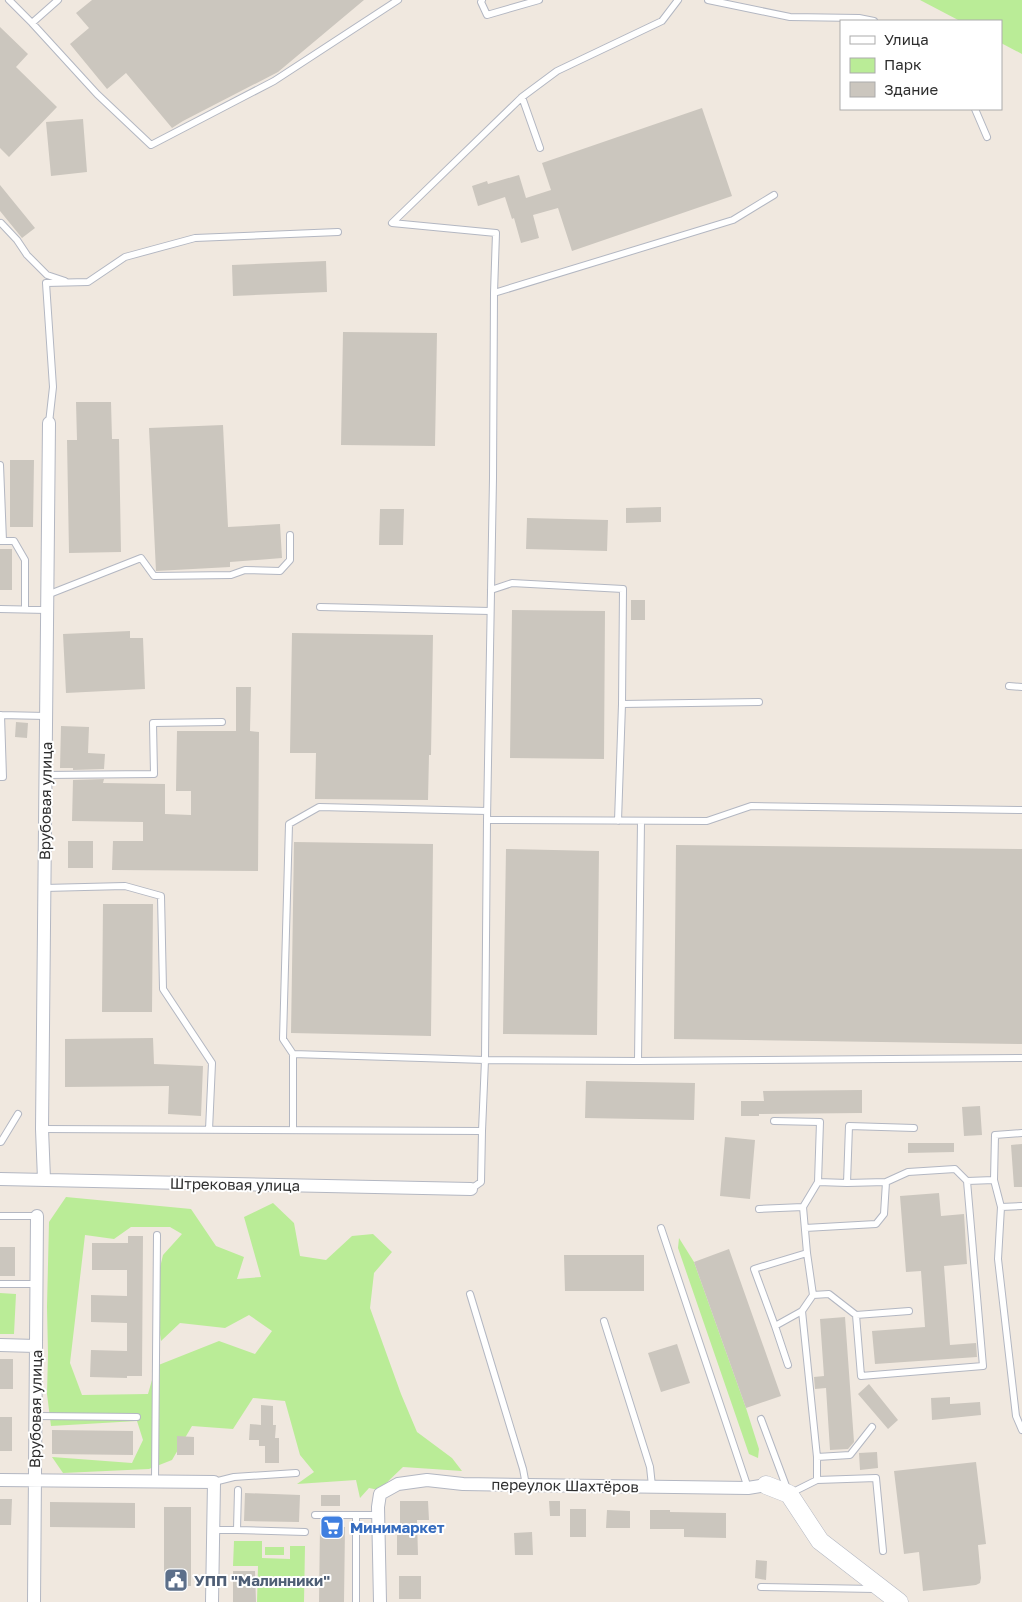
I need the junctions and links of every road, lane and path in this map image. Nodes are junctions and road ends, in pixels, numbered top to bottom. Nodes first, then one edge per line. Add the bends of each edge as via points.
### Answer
1 (9, 0) edge
2 (58, 0) edge
3 (398, 0) edge
4 (482, 0) edge
5 (539, 0) edge
6 (678, 0) edge
7 (708, 0) edge
8 (869, 20) edge
9 (32, 23) junction
10 (522, 98) junction
11 (975, 110) edge
12 (987, 137) dead end
13 (540, 148) dead end
14 (774, 195) dead end
15 (0, 223) edge
16 (338, 232) dead end
17 (70, 282) junction
18 (494, 293) junction
19 (49, 423) joint
20 (0, 464) edge
21 (290, 536) dead end
22 (1, 541) edge
23 (491, 590) junction
24 (47, 595) junction
25 (320, 607) dead end
26 (0, 609) edge
27 (25, 609) junction
28 (47, 610) junction
29 (490, 611) junction
30 (1009, 686) dead end
31 (1022, 687) edge
32 (759, 702) dead end
33 (622, 704) junction
34 (0, 715) edge
35 (46, 716) junction
36 (222, 722) dead end
37 (45, 775) junction
38 (0, 777) edge
39 (1022, 810) edge
40 (487, 811) junction
41 (487, 820) junction
42 (618, 821) junction
43 (641, 821) junction
44 (44, 888) junction
45 (293, 1054) junction
46 (1022, 1058) edge
47 (485, 1060) junction
48 (638, 1061) junction
49 (18, 1114) dead end
50 (774, 1121) dead end
51 (914, 1128) dead end
52 (42, 1129) junction
53 (209, 1130) junction
54 (293, 1130) junction
55 (482, 1131) junction
56 (1022, 1133) edge
57 (0, 1142) edge
58 (0, 1179) edge
59 (44, 1179) junction
60 (994, 1180) junction
61 (967, 1181) junction
62 (818, 1182) junction
63 (886, 1182) junction
64 (847, 1183) junction
65 (471, 1189) joint
66 (1022, 1206) edge
67 (803, 1207) junction
68 (1001, 1208) junction
69 (759, 1209) dead end
70 (0, 1216) edge
71 (37, 1216) joint
72 (661, 1228) dead end
73 (805, 1228) junction
74 (157, 1235) dead end
75 (807, 1253) junction
76 (0, 1284) edge
77 (36, 1284) junction
78 (470, 1294) dead end
79 (813, 1295) junction
80 (802, 1311) junction
81 (910, 1311) dead end
82 (856, 1315) junction
83 (604, 1321) dead end
84 (775, 1326) junction
85 (0, 1345) edge
86 (36, 1346) junction
87 (788, 1365) dead end
88 (36, 1416) junction
89 (137, 1416) dead end
90 (761, 1419) dead end
91 (872, 1427) dead end
92 (1022, 1430) edge
93 (817, 1457) junction
94 (296, 1473) dead end
95 (0, 1480) edge
96 (818, 1480) junction
97 (34, 1481) junction
98 (155, 1481) junction
99 (214, 1482) junction
100 (526, 1485) junction
101 (766, 1485) joint
102 (652, 1486) junction
103 (748, 1488) junction
104 (238, 1490) dead end
105 (789, 1494) junction
106 (378, 1511) junction
107 (356, 1514) junction
108 (315, 1515) dead end
109 (213, 1530) junction
110 (237, 1530) junction
111 (305, 1532) dead end
112 (883, 1551) dead end
113 (762, 1587) dead end
114 (883, 1589) junction
115 (34, 1602) edge
116 (212, 1602) edge
117 (356, 1602) edge
118 (380, 1602) edge
119 (899, 1602) edge

1 - 9 lane
2 - 9 lane
3 - 9 lane via 274,81 151,145 96,94
4 - 5 lane via 487,15
6 - 10 lane via 662,21 557,71
7 - 8 lane via 790,18
10 - 13 lane
10 - 18 lane via 392,222 496,233
11 - 12 lane
14 - 18 lane via 733,220
15 - 17 lane via 47,275
16 - 17 lane via 195,238 124,257 88,282
17 - 19 lane via 46,283 53,387
18 - 23 lane
19 - 24 street, Врубовая улица
20 - 22 lane
21 - 24 lane via 290,560 280,571 154,576 141,558
22 - 27 lane via 14,541 25,560
23 - 29 lane
23 - 33 lane via 512,582 623,590
24 - 28 street, Врубовая улица
25 - 29 lane
26 - 27 lane
27 - 28 lane
28 - 35 street, Врубовая улица
29 - 40 lane
30 - 31 lane
32 - 33 lane
33 - 42 lane
34 - 35 lane
34 - 38 lane via 3,777
35 - 37 street, Врубовая улица
36 - 37 lane via 153,723 154,774
37 - 44 street, Врубовая улица
39 - 43 lane via 751,806 707,821
40 - 41 lane
40 - 45 lane via 319,807 289,824 283,1039
41 - 42 lane
41 - 47 lane
42 - 43 lane
43 - 48 lane
44 - 52 street, Врубовая улица
44 - 53 lane via 124,886 162,896 164,989 212,1063
45 - 47 lane
45 - 54 lane
46 - 48 lane
47 - 48 lane
47 - 55 lane
49 - 57 lane
50 - 62 lane via 820,1122
51 - 64 lane via 848,1126
52 - 53 lane
52 - 59 street, Врубовая улица
53 - 54 lane
54 - 55 lane
55 - 65 lane via 481,1182
56 - 60 lane via 995,1134
58 - 59 street, Штрековая улица
59 - 65 street, Штрековая улица
60 - 61 lane
60 - 68 lane
61 - 63 lane via 955,1169 908,1172
61 - 82 lane via 983,1366 861,1376
62 - 64 lane
62 - 67 lane
63 - 64 lane
63 - 73 lane via 884,1214 876,1224
66 - 68 lane
67 - 69 lane
67 - 73 lane
68 - 92 lane via 998,1259 1016,1416
70 - 71 lane
71 - 77 street, Врубовая улица
72 - 103 lane
73 - 75 lane
74 - 98 lane
75 - 79 lane
75 - 84 lane via 754,1269
76 - 77 lane
77 - 86 street, Врубовая улица
78 - 100 lane
79 - 80 lane
79 - 82 lane via 829,1294
80 - 84 lane
80 - 93 lane
81 - 82 lane
83 - 102 lane via 650,1467
84 - 87 lane
85 - 86 street
86 - 88 street, Врубовая улица
88 - 89 lane
88 - 97 street, Врубовая улица
90 - 105 lane
91 - 93 lane via 850,1455
93 - 96 lane
94 - 99 lane via 234,1477
95 - 97 street
96 - 105 lane
96 - 112 lane via 876,1478
97 - 98 street
97 - 115 street, Врубовая улица
98 - 99 street
99 - 109 street
100 - 102 street, переулок Шахтёров
100 - 106 street, переулок Шахтёров via 427,1480 398,1484 380,1494
101 - 103 street, переулок Шахтёров
101 - 105 street
102 - 103 street, переулок Шахтёров
104 - 110 lane
105 - 114 street via 820,1542
106 - 107 lane
106 - 118 street
107 - 108 lane
107 - 117 lane
109 - 110 lane
109 - 116 street
110 - 111 lane
113 - 114 lane
114 - 119 street

